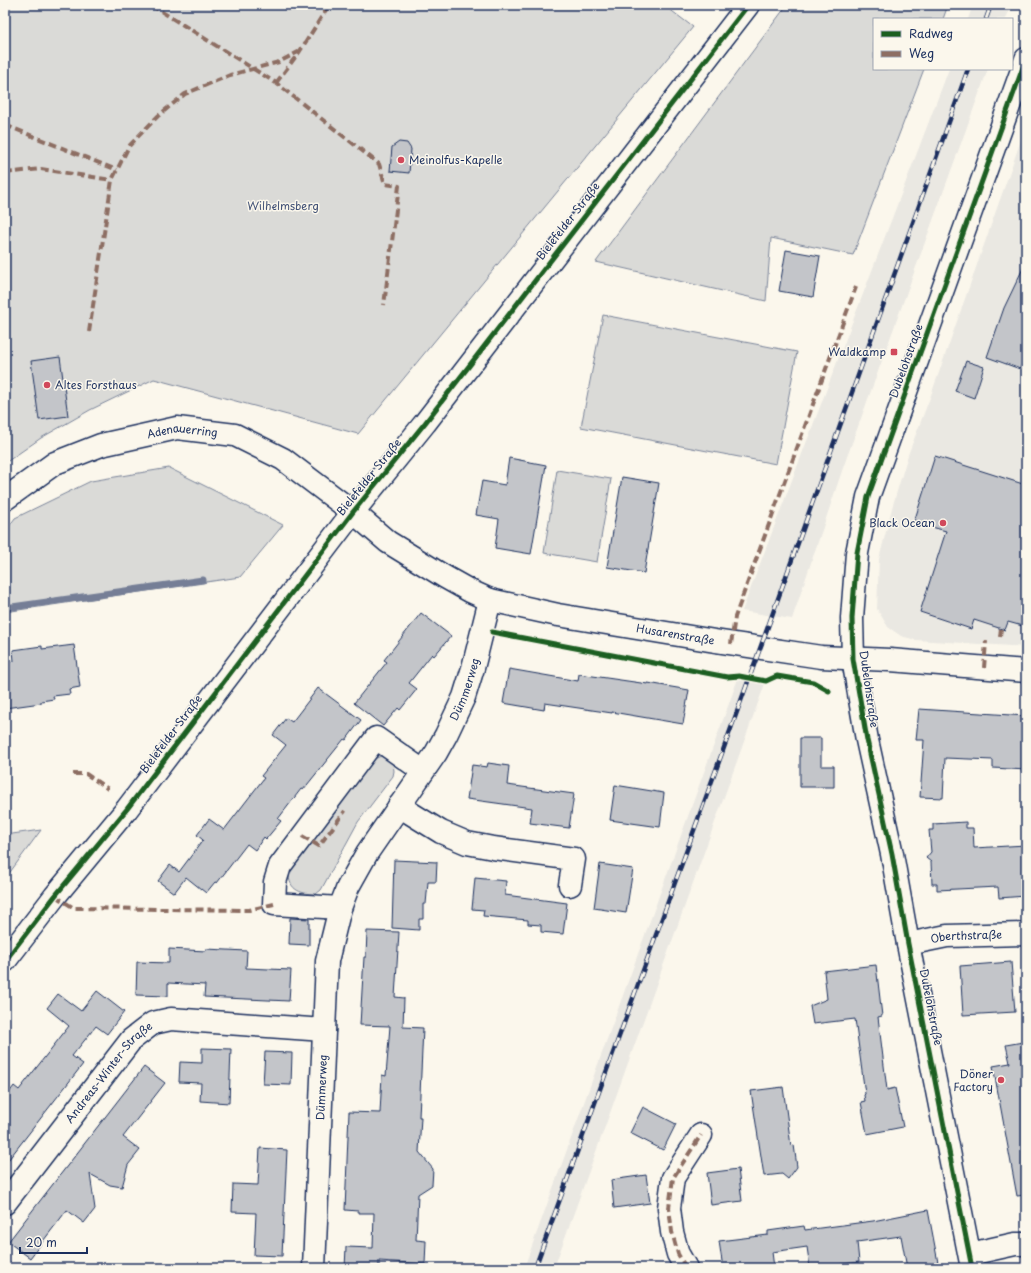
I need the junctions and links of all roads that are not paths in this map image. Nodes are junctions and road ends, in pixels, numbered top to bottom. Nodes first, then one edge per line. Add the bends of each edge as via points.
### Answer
1 (748, 5) edge
2 (1026, 59) edge
3 (5, 499) edge
4 (353, 512) junction
5 (490, 600) junction
6 (853, 659) junction
7 (1026, 671) edge
8 (423, 771) junction
9 (399, 806) junction
10 (570, 885) dead end
11 (340, 908) junction
12 (1026, 934) edge
13 (908, 944) junction
14 (5, 961) edge
15 (324, 1030) junction
16 (701, 1135) dead end
17 (5, 1203) edge
18 (1026, 1244) edge
19 (971, 1261) edge
20 (314, 1268) edge
21 (686, 1268) edge

1 - 4 street, Bielefelder Straße via 425,423
2 - 6 street, Dubelohstraße via 868,497 856,553 852,618
3 - 4 street, Adenauerring via 55,463 101,445 177,428 235,435 283,459
4 - 5 street, Husarenstraße via 388,542 445,577
4 - 14 street, Bielefelder Straße via 127,809 54,896
5 - 6 street, Husarenstraße via 558,615 720,642 821,657
5 - 8 street, Dümmerweg via 464,697 436,754
6 - 7 street, Husarenstraße
6 - 13 street, Dubelohstraße
8 - 9 street, Dümmerweg
8 - 11 street via 376,738 280,866 275,882 274,904
9 - 10 street via 441,832 467,843 574,860
9 - 11 street, Dümmerweg via 359,867
11 - 15 street, Dümmerweg via 327,960
12 - 13 street, Oberthstraße via 947,936
13 - 19 street, Dubelohstraße
15 - 17 street, Andreas-Winter-Straße via 171,1019 153,1023 131,1040
15 - 20 street, Dümmerweg
16 - 21 street via 673,1178 669,1208 678,1254
18 - 19 street via 1015,1244

